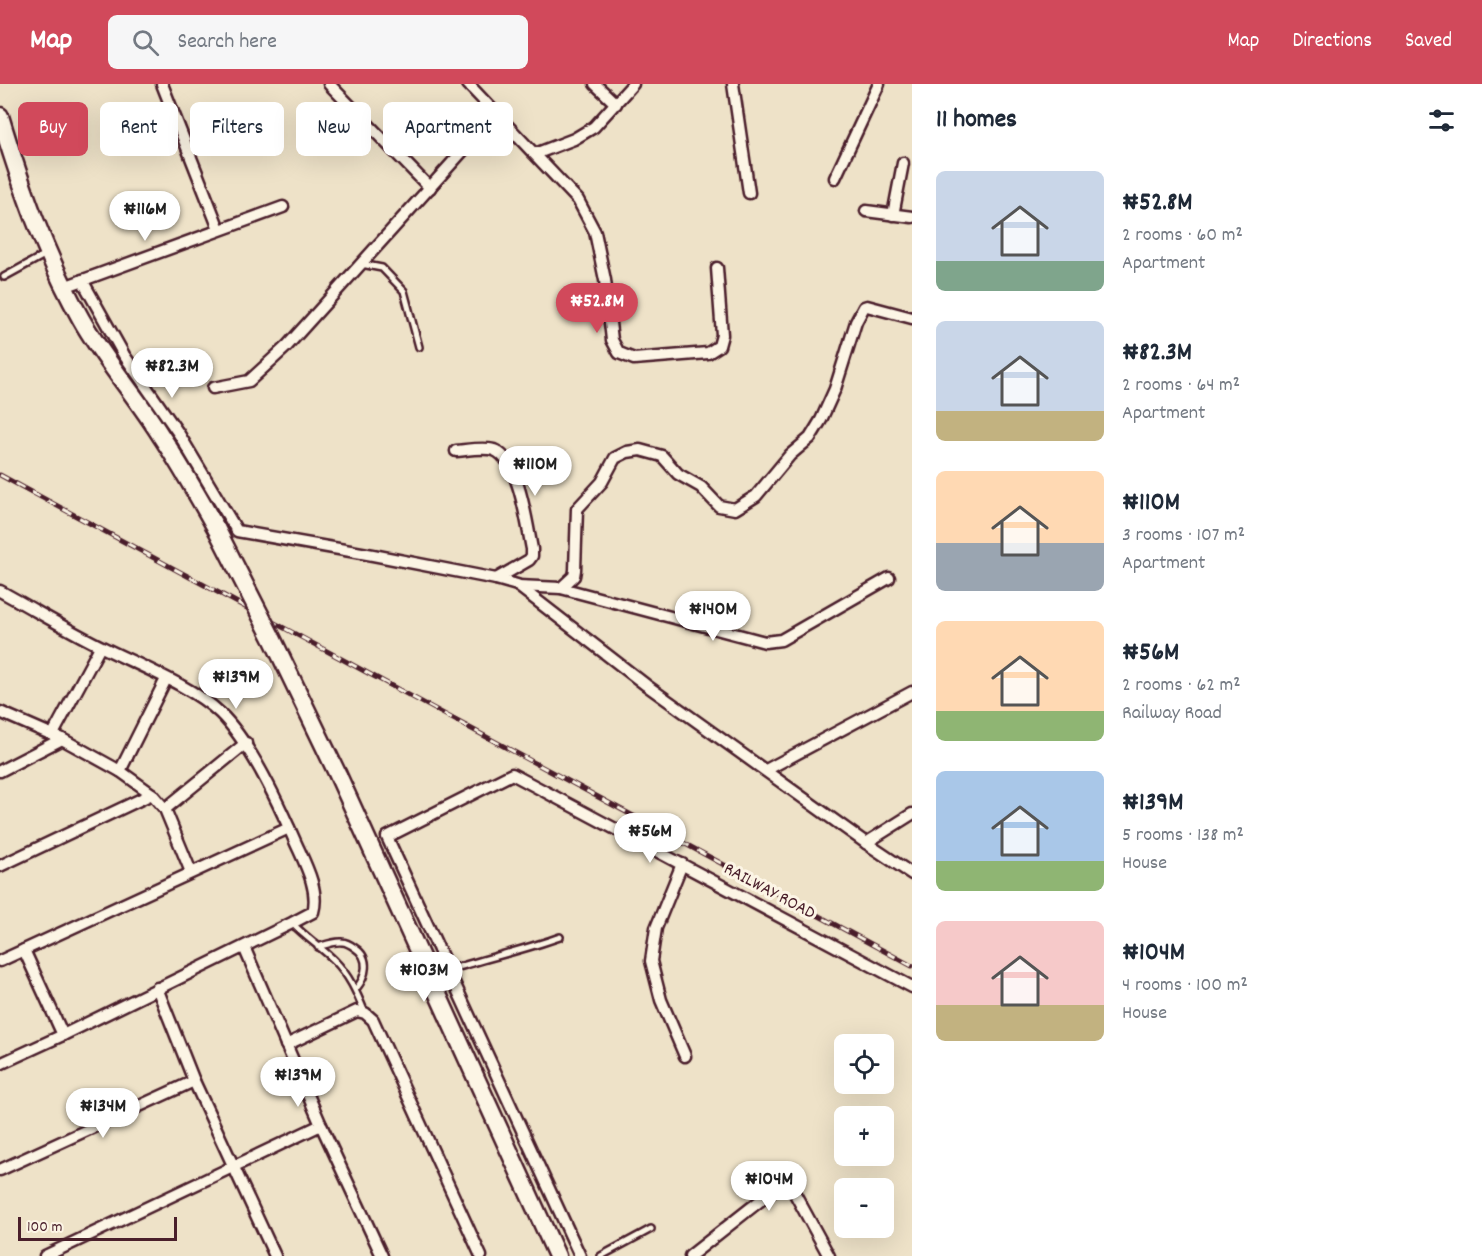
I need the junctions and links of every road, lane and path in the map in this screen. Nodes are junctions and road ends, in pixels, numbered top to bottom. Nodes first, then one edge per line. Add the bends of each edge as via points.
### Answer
1 (162, 84) edge
2 (329, 84) edge
3 (468, 84) edge
4 (595, 84) edge
5 (633, 84) edge
6 (733, 84) edge
7 (879, 84) edge
8 (486, 102) edge
9 (616, 104) junction
10 (0, 116) edge
11 (513, 130) edge
12 (535, 154) junction
13 (459, 156) edge
14 (903, 163) dead end
15 (835, 178) dead end
16 (430, 188) junction
17 (749, 193) dead end
18 (283, 207) dead end
19 (866, 211) dead end
20 (893, 215) junction
21 (912, 217) edge
22 (219, 229) junction
23 (48, 253) junction
24 (361, 264) junction
25 (717, 268) dead end
26 (4, 277) dead end
27 (82, 280) junction
28 (64, 287) junction
29 (912, 318) edge
30 (419, 347) dead end
31 (117, 360) junction
32 (213, 388) dead end
33 (456, 451) dead end
34 (889, 578) dead end
35 (496, 579) junction
36 (518, 585) junction
37 (561, 588) junction
38 (0, 591) edge
39 (100, 646) junction
40 (166, 679) junction
41 (912, 692) edge
42 (0, 712) edge
43 (58, 736) junction
44 (246, 743) junction
45 (766, 770) junction
46 (0, 771) edge
47 (120, 771) junction
48 (152, 794) junction
49 (165, 809) junction
50 (912, 814) edge
51 (289, 828) junction
52 (866, 843) junction
53 (682, 864) junction
54 (0, 867) edge
55 (191, 872) junction
56 (912, 874) edge
57 (292, 923) junction
58 (560, 937) dead end
59 (244, 946) junction
60 (318, 947) junction
61 (24, 950) junction
62 (0, 962) edge
63 (449, 969) junction
64 (912, 987) edge
65 (157, 988) junction
66 (356, 989) junction
67 (365, 1013) junction
68 (63, 1035) junction
69 (286, 1045) junction
70 (685, 1056) dead end
71 (0, 1064) edge
72 (194, 1081) junction
73 (321, 1125) junction
74 (233, 1167) junction
75 (0, 1170) edge
76 (651, 1229) dead end
77 (273, 1255) edge
78 (45, 1256) edge
79 (381, 1256) edge
80 (481, 1256) edge
81 (557, 1256) edge
82 (580, 1256) edge
83 (601, 1256) edge
84 (690, 1256) edge
85 (829, 1256) edge

1 - 22 street
2 - 16 street
3 - 8 street
4 - 9 street
5 - 9 street
6 - 17 street
7 - 15 street
9 - 12 street via 594,127
10 - 23 main road
11 - 12 street
12 - 25 street via 578,200 595,232 612,340 619,353 634,360 708,353 719,346 722,335
13 - 16 street
14 - 20 street
16 - 24 street
18 - 22 street
19 - 20 street
20 - 21 street
22 - 27 street
23 - 26 lane
23 - 28 main road
24 - 30 lane via 382,268 404,291
24 - 32 street via 255,376 238,384
27 - 28 street
27 - 31 street
28 - 31 main road via 82,322
29 - 37 street via 864,307 835,389 810,438 790,455 756,496 735,509 719,506 662,456 639,450 615,458 602,482 577,509 574,576
31 - 35 street via 179,434 237,531
31 - 81 main road, bridge via 195,490 268,630
33 - 35 street via 490,449 500,453 515,476 531,556
34 - 37 street via 773,642
35 - 36 street
36 - 37 street
36 - 45 street via 646,685
38 - 39 street
39 - 40 street
39 - 43 street
40 - 44 street via 219,712
40 - 47 street
41 - 45 street
42 - 43 street
43 - 46 street
43 - 47 street
44 - 49 street
44 - 51 street
45 - 52 street
47 - 48 street
48 - 49 street
48 - 54 street
49 - 55 street
50 - 52 street
51 - 55 street
51 - 57 street via 316,903 313,912
52 - 56 street
53 - 63 street, RAILWAY ROAD via 512,774 387,837
53 - 64 street, RAILWAY ROAD
53 - 70 street via 656,928 651,961
55 - 61 street
57 - 59 street
57 - 60 lane
58 - 63 lane
59 - 65 street
59 - 69 street
60 - 66 lane via 334,960
60 - 66 lane via 342,942 359,950 366,970
61 - 62 street
61 - 68 street
63 - 82 street
65 - 68 street
65 - 72 street
66 - 67 lane
67 - 69 street via 357,1011
67 - 80 street via 373,1020
68 - 71 street
69 - 73 street
72 - 74 street
72 - 75 street
73 - 74 street
73 - 79 street
74 - 77 street
74 - 78 street
76 - 83 lane
84 - 85 street via 785,1181

